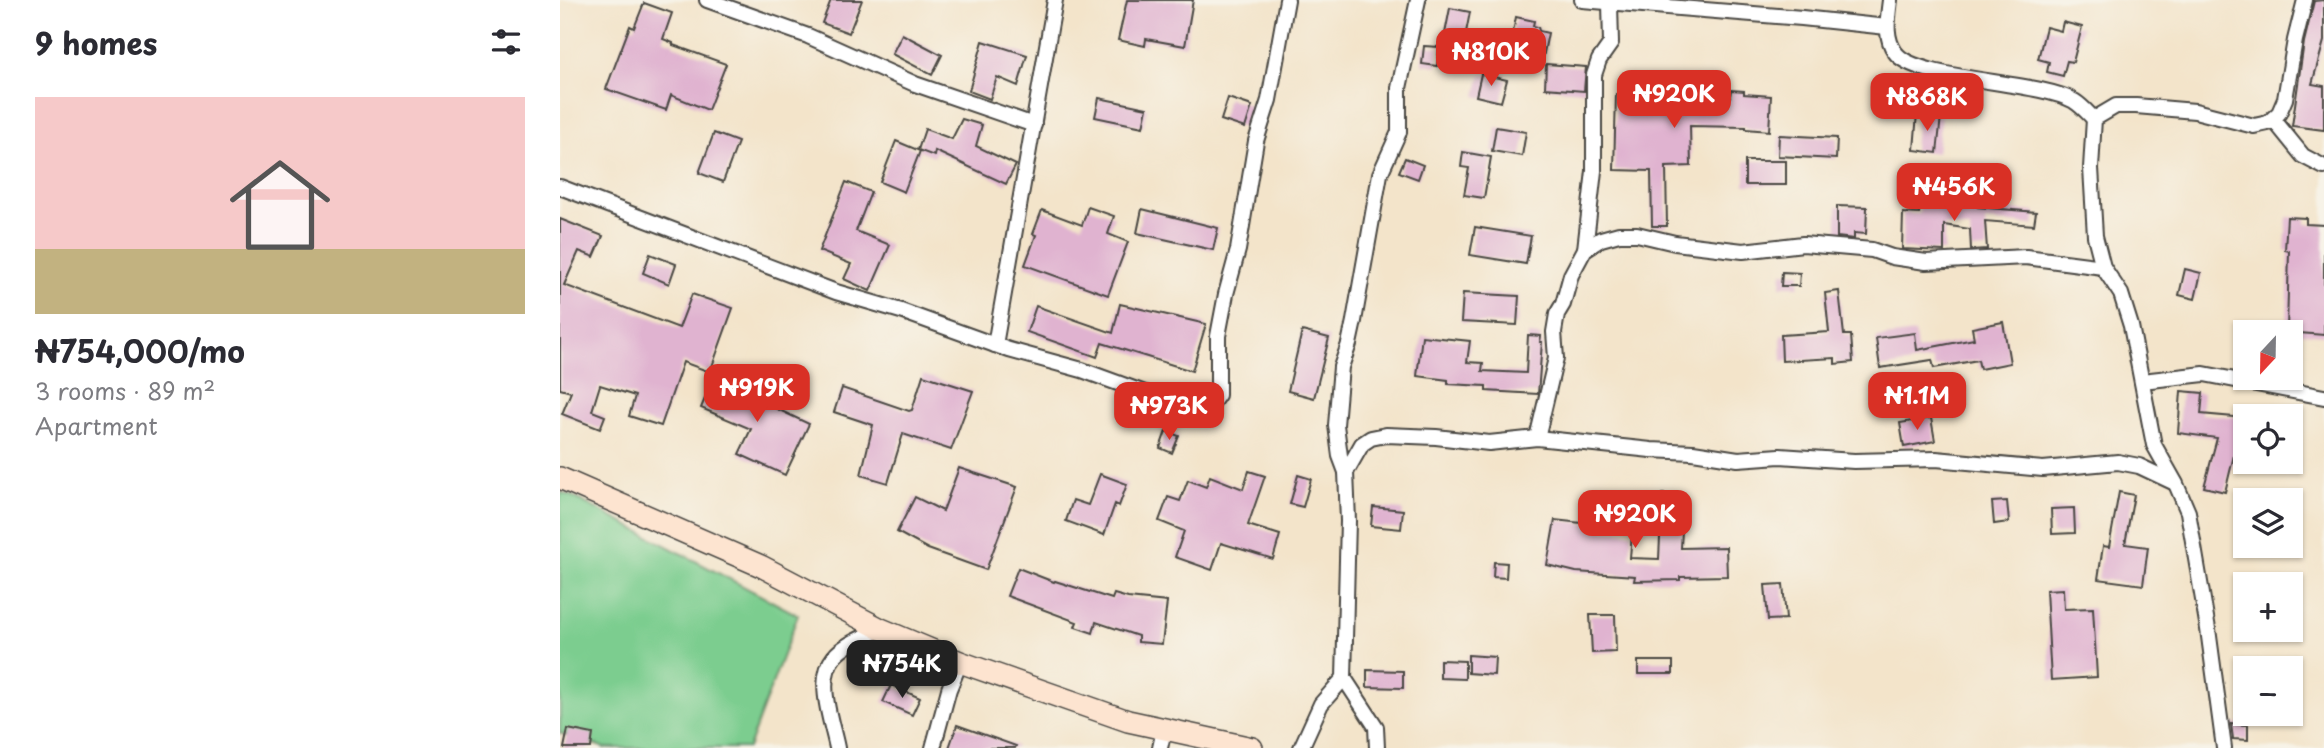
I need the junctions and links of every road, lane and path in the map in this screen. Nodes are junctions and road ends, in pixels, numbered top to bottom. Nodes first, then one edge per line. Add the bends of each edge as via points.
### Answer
1 (707, 0) edge
2 (1055, 0) edge
3 (1287, 0) edge
4 (1418, 0) edge
5 (1582, 0) edge
6 (1890, 0) edge
7 (2305, 0) edge
8 (1610, 3) junction
9 (1887, 27) junction
10 (2094, 119) junction
11 (2273, 119) junction
12 (1034, 125) junction
13 (2324, 167) edge
14 (560, 187) edge
15 (1585, 249) junction
16 (2103, 267) junction
17 (995, 345) junction
18 (2142, 381) junction
19 (2324, 397) edge
20 (1537, 438) junction
21 (1346, 472) junction
22 (560, 478) edge
23 (2176, 484) junction
24 (881, 629) junction
25 (960, 662) junction
26 (1344, 678) junction
27 (1162, 739) edge
28 (837, 748) edge
29 (933, 748) edge
30 (1252, 748) edge
31 (1301, 748) edge
32 (1377, 748) edge
33 (2224, 748) edge

1 - 12 street via 808,36 915,84
2 - 12 street
3 - 17 street via 1218,336 1218,395 1210,406 1193,407
4 - 21 street via 1399,88 1399,132 1380,174 1352,332 1341,366 1336,425
5 - 8 street
6 - 9 street
7 - 11 street via 2285,99
8 - 9 street
8 - 15 street via 1611,43 1594,75 1594,171
9 - 10 street via 1895,52 1913,66 2047,92 2072,100
10 - 11 street via 2116,106 2136,106 2196,111 2254,126
10 - 16 street via 2093,214
11 - 13 street via 2302,156
12 - 17 street
14 - 17 street via 836,292
15 - 16 street via 1601,239 1637,234 1743,251 1803,244 1872,250 1926,262 2026,257
15 - 20 street via 1556,314 1556,358
16 - 18 street via 2121,294
18 - 19 street via 2204,373
18 - 23 street via 2154,444
20 - 21 street via 1489,443 1386,435 1362,444
20 - 23 street via 1738,459 1936,459 2043,469 2118,462 2156,472
21 - 26 street
22 - 24 main road via 761,566
23 - 33 street via 2194,544
24 - 25 main road
24 - 28 street via 834,657 825,677
25 - 27 main road via 1128,721
25 - 29 street
26 - 31 street via 1321,704
26 - 32 street via 1376,727
27 - 30 main road

